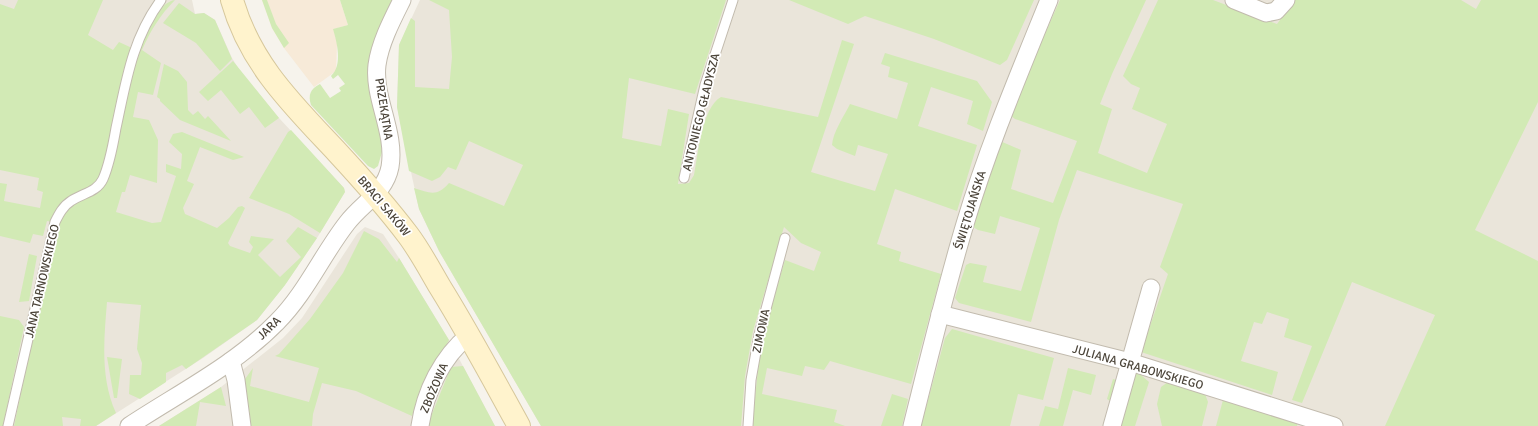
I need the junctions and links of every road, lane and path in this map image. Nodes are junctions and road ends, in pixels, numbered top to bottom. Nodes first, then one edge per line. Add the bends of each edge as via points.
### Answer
1 (161, 0) edge
2 (232, 0) edge
3 (402, 0) edge
4 (733, 0) edge
5 (1049, 0) edge
6 (1234, 0) edge
7 (1286, 0) edge
8 (684, 178) dead end
9 (376, 195) junction
10 (785, 238) dead end
11 (1151, 288) dead end
12 (940, 314) junction
13 (469, 335) junction
14 (231, 361) junction
15 (1130, 362) junction
16 (8, 426) edge
17 (129, 426) edge
18 (242, 426) edge
19 (420, 426) edge
20 (519, 426) edge
21 (748, 426) edge
22 (912, 426) edge
23 (1112, 426) edge
24 (1334, 426) edge

1 - 16 lane, JANA TARNOWSKIEGO via 146,22 136,44 103,179 95,189 63,208 55,222
2 - 9 street, BRACI SAKÓW via 237,17 261,66 298,111
3 - 9 street, PRZEKĄTNA via 382,47 377,66 390,140 390,166 386,179
4 - 8 lane, ANTONIEGO GŁADYSZA via 705,86
5 - 12 street, ŚWIĘTOJAŃSKA via 992,142 965,224
6 - 7 street via 1266,13 1276,11
9 - 13 street, BRACI SAKÓW via 410,236
9 - 14 street, JARA via 347,223 278,321
10 - 21 lane, ZIMOWA via 759,335 751,380
11 - 15 street
12 - 15 street, JULIANA GRABOWSKIEGO
12 - 22 street, ŚWIĘTOJAŃSKA
13 - 19 street, ZBOŻOWA via 448,355 433,384
13 - 20 street, BRACI SAKÓW
14 - 17 street, JARA
14 - 18 street
15 - 23 street
15 - 24 street, JULIANA GRABOWSKIEGO

